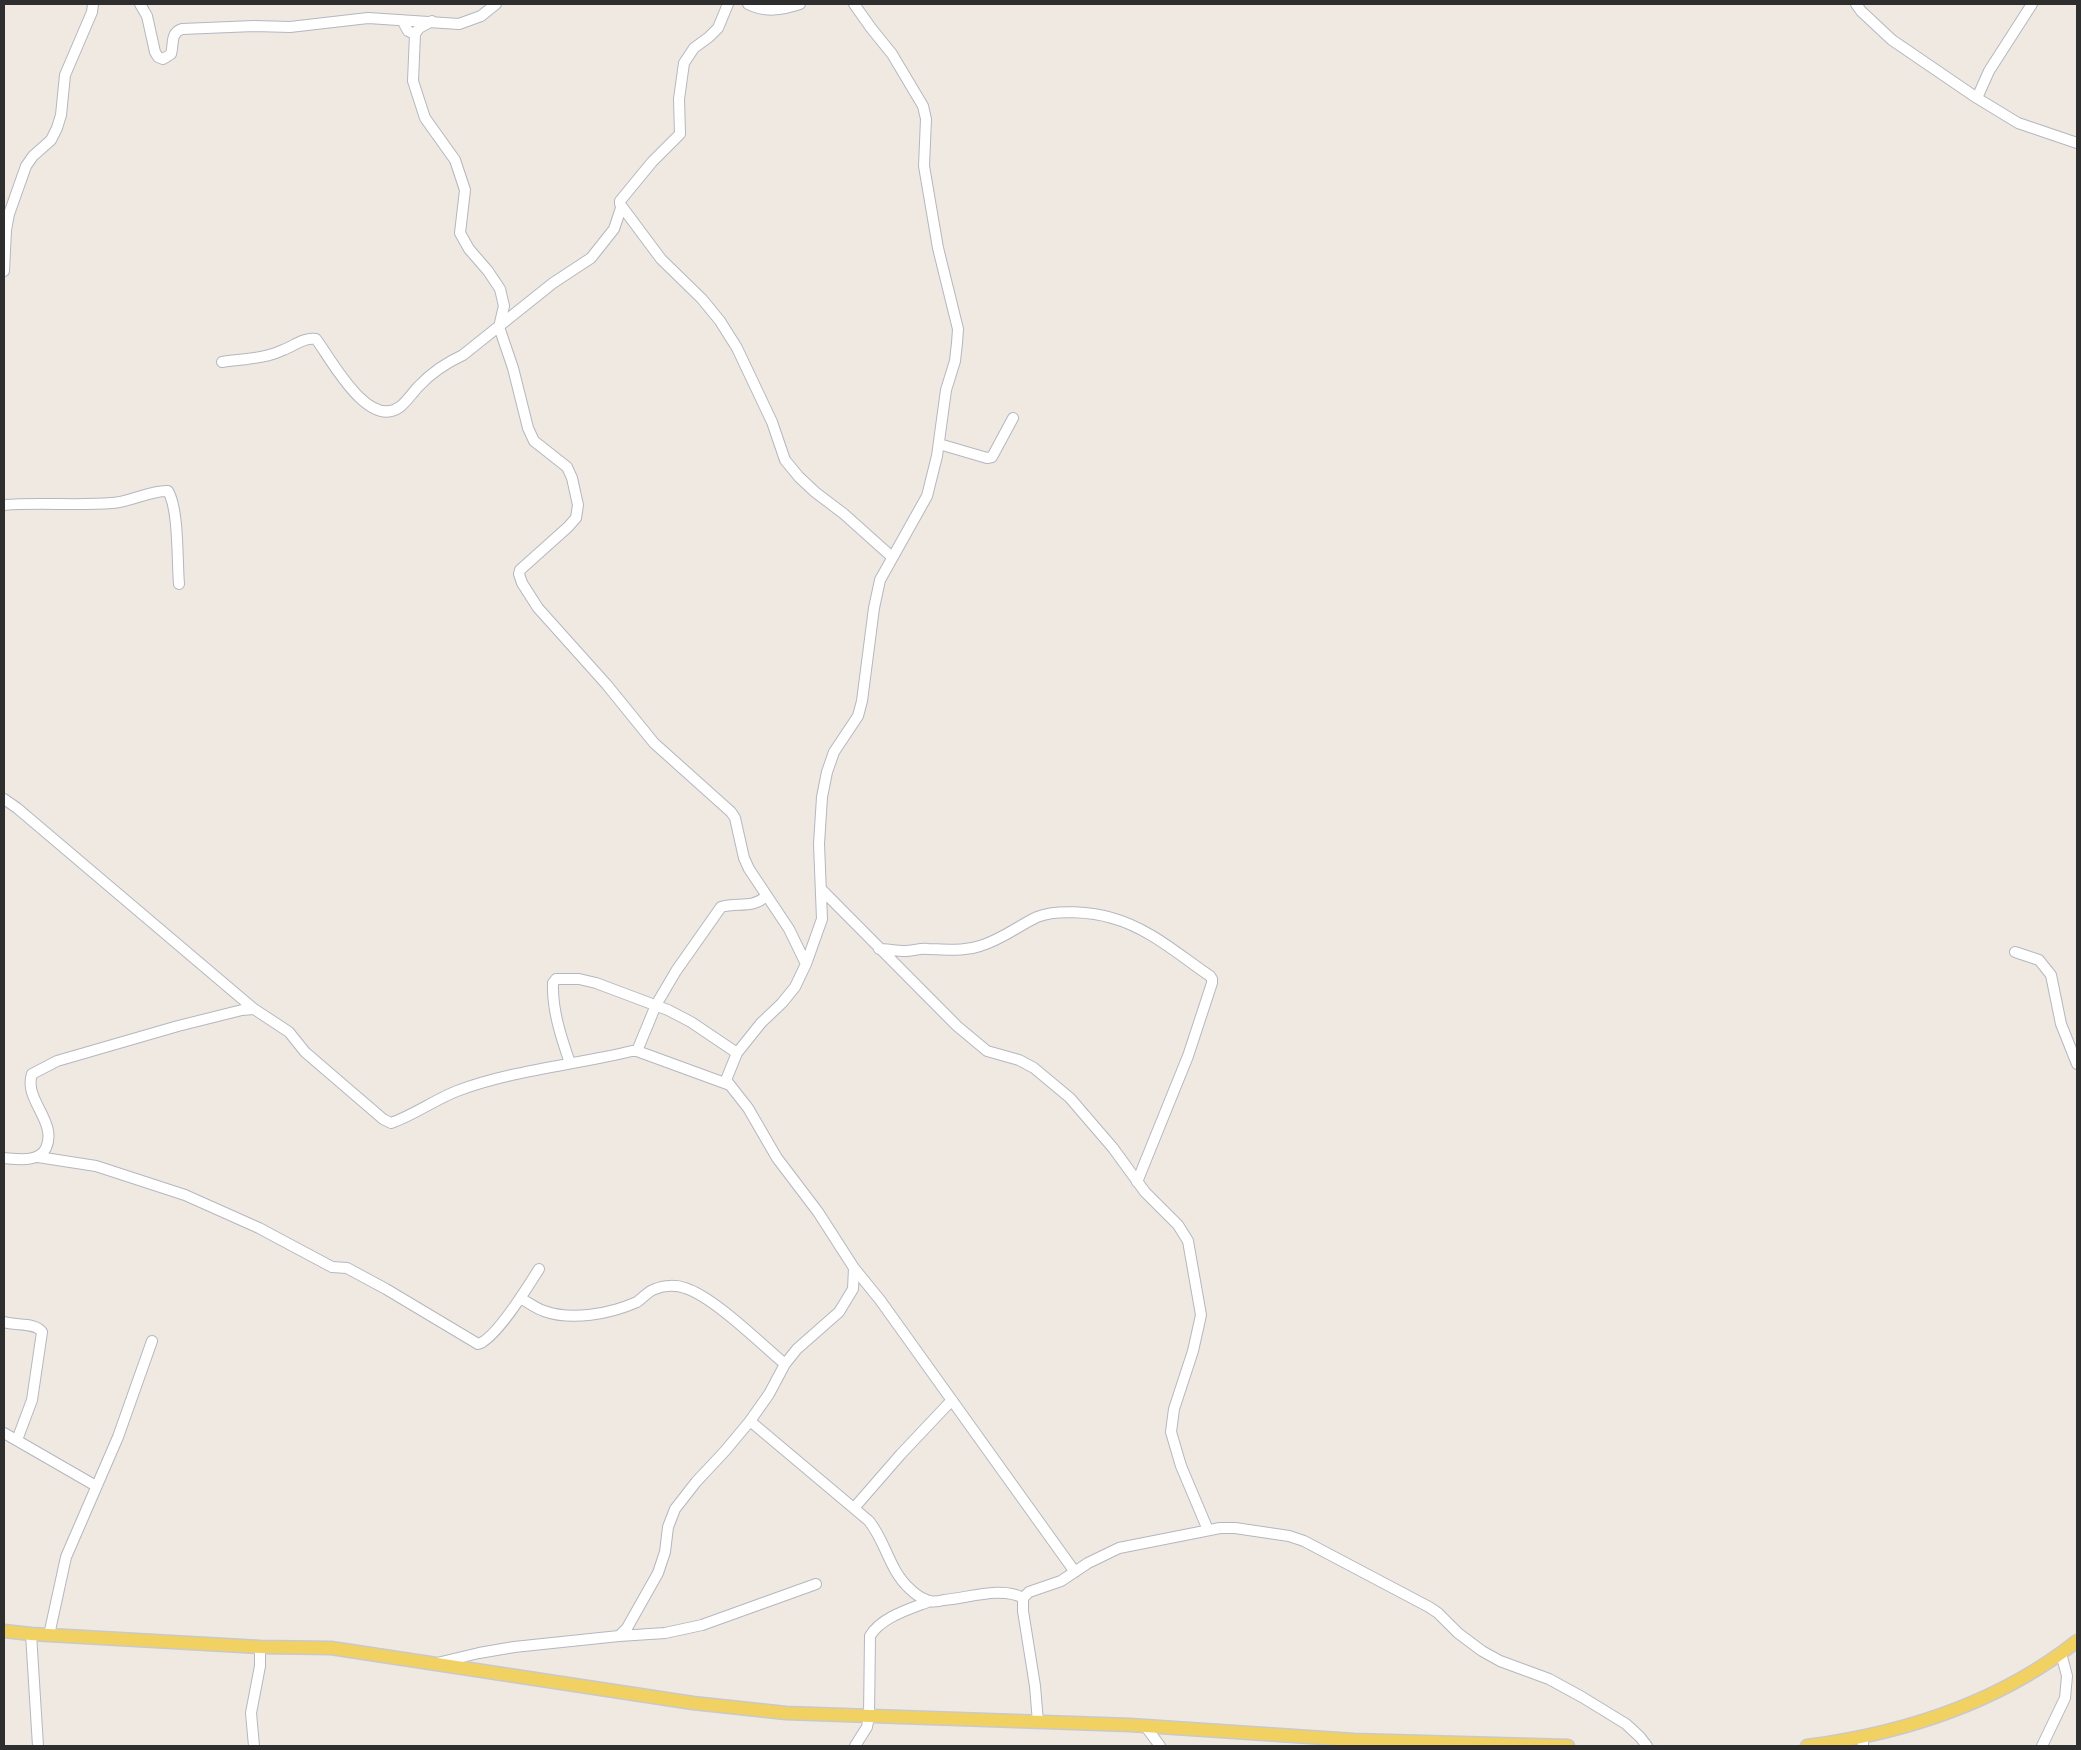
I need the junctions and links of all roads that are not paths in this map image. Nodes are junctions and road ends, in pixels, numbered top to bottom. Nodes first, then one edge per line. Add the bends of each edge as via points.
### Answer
1 (102, 4) edge
2 (140, 4) edge
3 (496, 4) edge
4 (728, 4) edge
5 (748, 4) edge
6 (800, 4) edge
7 (854, 4) edge
8 (1856, 4) edge
9 (2032, 4) edge
10 (93, 8) edge
11 (402, 20) junction
12 (432, 22) junction
13 (415, 34) junction
14 (1976, 98) junction
15 (2077, 143) edge
16 (621, 208) junction
17 (4, 271) edge
18 (499, 328) junction
19 (222, 362) dead end
20 (1013, 418) dead end
21 (939, 444) junction
22 (4, 504) edge
23 (892, 557) junction
24 (179, 584) dead end
25 (4, 799) edge
26 (822, 890) junction
27 (766, 896) junction
28 (878, 949) junction
29 (2015, 952) dead end
30 (806, 964) junction
31 (656, 1005) junction
32 (254, 1010) junction
33 (638, 1051) junction
34 (736, 1053) junction
35 (570, 1063) junction
36 (2077, 1064) edge
37 (730, 1085) junction
38 (38, 1157) junction
39 (4, 1158) edge
40 (1137, 1182) junction
41 (854, 1268) junction
42 (539, 1269) dead end
43 (520, 1298) junction
44 (4, 1322) edge
45 (152, 1341) dead end
46 (785, 1364) junction
47 (952, 1400) junction
48 (750, 1421) junction
49 (4, 1432) edge
50 (17, 1440) junction
51 (96, 1486) junction
52 (854, 1508) junction
53 (1208, 1530) junction
54 (1075, 1572) junction
55 (816, 1584) dead end
56 (1023, 1598) junction
57 (930, 1602) junction
58 (4, 1631) edge
59 (31, 1634) junction
60 (49, 1635) junction
61 (620, 1636) junction
62 (2077, 1640) edge
63 (260, 1647) junction
64 (2061, 1653) junction
65 (437, 1663) junction
66 (870, 1716) junction
67 (1038, 1722) junction
68 (1146, 1727) junction
69 (1863, 1741) edge
70 (38, 1746) edge
71 (254, 1746) edge
72 (855, 1746) edge
73 (1160, 1746) edge
74 (1568, 1746) edge
75 (1647, 1746) edge
76 (1807, 1746) edge
77 (2042, 1746) edge

1 - 10 street
2 - 11 street via 147,16 158,57 163,59 171,54 174,36 182,29 290,27 368,18
3 - 12 street via 481,16 459,24
4 - 16 street via 718,28 694,48 684,63 679,99 680,134 620,201
5 - 6 street via 764,10
7 - 21 street via 892,54 923,106 926,119 924,166 938,248 958,328
8 - 14 street via 1892,40
9 - 14 street via 1989,71
10 - 17 street via 65,75 57,128 51,140 26,166 9,214
11 - 12 street
11 - 13 street via 408,31
12 - 13 street via 419,28
13 - 18 street via 413,81 424,118 455,160 462,178 465,196 460,233 463,242 500,289 504,306
14 - 15 street via 2018,123
16 - 18 street via 614,229 591,258 553,283
16 - 23 street via 661,259 720,321 737,348 772,422 785,460 809,487
18 - 19 street via 420,385 401,406 389,410 375,409 359,397 316,339 260,357
18 - 27 street via 528,428 534,440 567,467 578,505 576,518 568,527 520,570 522,583 538,608 654,743 732,812 744,858
20 - 21 street via 992,457
21 - 23 street via 927,496
22 - 24 street via 114,503 168,491 174,512
23 - 26 street via 880,580 874,608 858,716 834,752 824,788 819,844
25 - 32 street
26 - 28 street
26 - 30 street via 822,920
27 - 30 street via 790,929
27 - 31 street via 754,904 721,907
28 - 40 street via 975,1042 988,1051 1034,1068 1070,1098
28 - 40 street via 963,950 1004,936 1040,916 1088,913 1135,927 1160,940 1210,976 1212,983 1188,1056
29 - 36 street via 2038,960 2051,975 2061,1024
30 - 34 street via 795,987
31 - 33 street
31 - 34 street via 691,1022
31 - 35 street via 596,983 579,979 554,980 554,1004
32 - 35 street via 289,1032 305,1052 391,1123 456,1092 522,1072
32 - 38 street via 178,1026 39,1069 32,1074 30,1086 49,1136 44,1151
33 - 35 street
33 - 37 street
34 - 37 street via 727,1074 726,1080
37 - 41 street via 742,1098 777,1158 818,1212
38 - 39 street
38 - 43 street via 96,1166 185,1196 259,1228 332,1267 347,1268 475,1344 487,1340
40 - 53 street via 1181,1230 1191,1248 1201,1315 1170,1432
41 - 46 street via 854,1289 848,1300
41 - 47 street
42 - 43 street
43 - 46 street via 543,1311 582,1315 630,1304 655,1289 686,1288 726,1314
44 - 50 street via 36,1327 42,1332 32,1400
45 - 51 street via 118,1438
46 - 48 street
47 - 52 street
47 - 54 street
48 - 52 street
48 - 61 street via 674,1509 658,1573 628,1628
49 - 50 street
50 - 51 street
51 - 60 street via 66,1557
52 - 57 street via 874,1528 902,1581
53 - 54 street via 1119,1548
53 - 75 street via 1235,1528 1304,1541 1429,1607 1482,1651 1549,1679 1617,1718
54 - 56 street via 1061,1581 1029,1592
55 - 61 street via 702,1625 665,1633
56 - 57 street via 1013,1593 998,1592
56 - 67 street
57 - 66 street via 887,1620 870,1636
58 - 59 main road
59 - 60 main road
59 - 70 street
60 - 63 main road
61 - 65 street via 514,1647
62 - 64 main road
63 - 65 main road via 331,1648
63 - 71 street via 260,1666 250,1713
64 - 69 main road via 2008,1687 1973,1704
64 - 77 street via 2066,1676 2065,1698
65 - 66 main road via 693,1703 786,1713
66 - 67 main road
66 - 72 street
67 - 68 main road
68 - 73 street
68 - 74 main road via 1354,1740
69 - 76 main road

